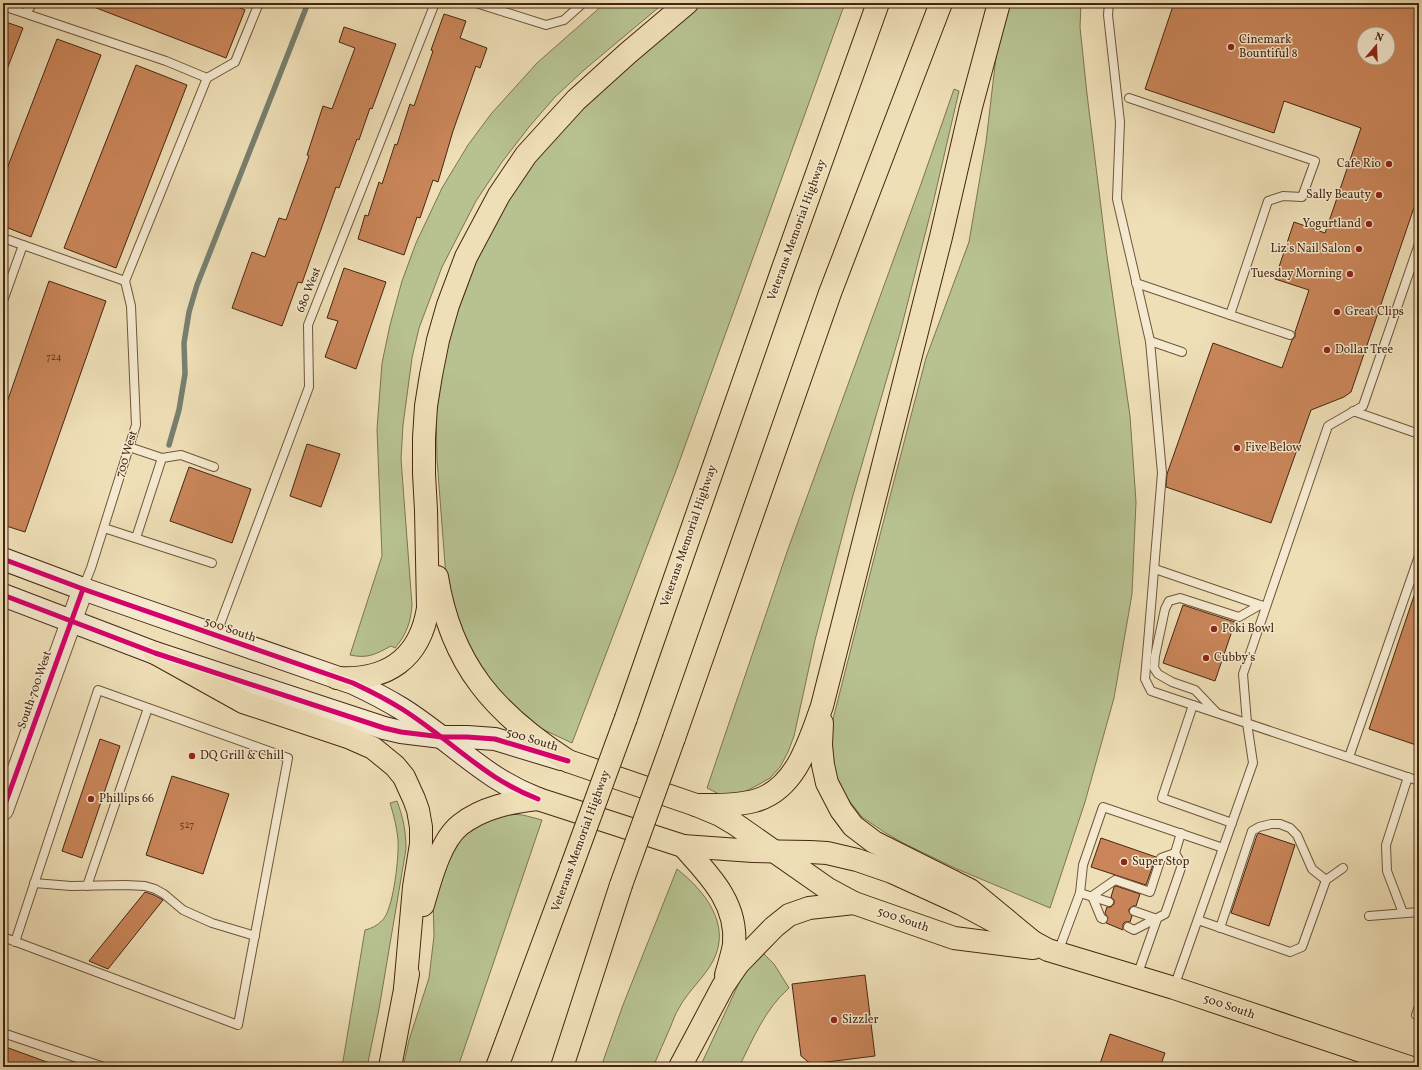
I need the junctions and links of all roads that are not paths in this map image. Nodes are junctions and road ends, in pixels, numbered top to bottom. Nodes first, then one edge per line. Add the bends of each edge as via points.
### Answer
1 (34, 3) edge
2 (259, 3) edge
3 (435, 3) edge
4 (476, 3) edge
5 (583, 3) edge
6 (687, 3) edge
7 (878, 3) edge
8 (941, 3) edge
9 (999, 3) edge
10 (1109, 3) edge
11 (3, 6) edge
12 (26, 13) junction
13 (207, 78) junction
14 (1129, 98) dead end
15 (3, 238) edge
16 (1419, 244) edge
17 (24, 245) junction
18 (125, 280) junction
19 (1136, 283) junction
20 (3, 302) edge
21 (1230, 315) junction
22 (1290, 335) dead end
23 (1150, 341) junction
24 (1182, 352) dead end
25 (1353, 411) junction
26 (1419, 434) edge
27 (129, 447) junction
28 (162, 458) junction
29 (214, 467) dead end
30 (426, 510) junction
31 (104, 528) junction
32 (136, 538) junction
33 (1419, 556) edge
34 (3, 559) edge
35 (212, 563) dead end
36 (1154, 569) junction
37 (83, 589) junction
38 (3, 595) edge
39 (1263, 606) junction
40 (70, 621) junction
41 (216, 636) junction
42 (155, 652) junction
43 (337, 678) junction
44 (1193, 705) junction
45 (822, 706) junction
46 (148, 708) junction
47 (1218, 713) junction
48 (1247, 723) junction
49 (442, 737) junction
50 (1349, 757) junction
51 (568, 761) junction
52 (1408, 778) junction
53 (1419, 781) edge
54 (538, 800) junction
55 (696, 805) junction
56 (3, 810) edge
57 (1232, 823) junction
58 (1181, 833) junction
59 (683, 846) junction
60 (1223, 848) junction
61 (773, 851) junction
62 (1175, 853) junction
63 (1343, 868) dead end
64 (1326, 880) junction
65 (34, 883) junction
66 (87, 886) junction
67 (1080, 893) junction
68 (1092, 896) junction
69 (1109, 902) dead end
70 (854, 903) junction
71 (1134, 911) dead end
72 (1419, 912) edge
73 (1402, 913) junction
74 (1369, 916) dead end
75 (1103, 918) dead end
76 (1157, 919) junction
77 (1198, 920) junction
78 (1128, 927) dead end
79 (1220, 928) junction
80 (255, 936) junction
81 (3, 937) edge
82 (15, 942) junction
83 (1046, 949) junction
84 (1137, 976) junction
85 (723, 986) junction
86 (1174, 988) junction
87 (405, 989) junction
88 (1419, 1006) edge
89 (1416, 1015) dead end
90 (3, 1033) edge
91 (104, 1067) edge
92 (390, 1067) edge
93 (497, 1067) edge
94 (562, 1067) edge
95 (680, 1067) edge
96 (1409, 1067) edge

1 - 12 lane
2 - 13 lane via 234,62
3 - 41 lane, 680 West via 308,325 309,387
4 - 5 lane via 546,25 564,20
6 - 30 main road via 576,100 531,149 509,180 466,256 438,340 426,406
7 - 93 main road, Veterans Memorial Highway, bridge via 784,263 626,718
8 - 94 main road, bridge via 830,293 621,885
9 - 45 main road
10 - 19 lane via 1108,15 1120,122 1117,199
11 - 12 lane
12 - 13 lane
13 - 18 lane
14 - 21 lane via 1315,161 1302,198 1283,196 1268,201
15 - 17 lane
16 - 25 lane via 1363,406
17 - 18 lane
17 - 20 lane
18 - 27 lane, 700 West via 131,306 136,425
19 - 21 lane
19 - 23 lane
21 - 22 lane
23 - 24 lane
23 - 36 lane via 1162,473
25 - 26 lane
25 - 39 lane via 1328,426
27 - 28 lane
27 - 31 lane, 700 West
28 - 29 lane via 181,455
28 - 32 lane
30 - 43 main road via 428,608 418,641 406,657 389,670 364,678
30 - 51 main road via 444,610 464,661 485,691 508,716
31 - 32 lane
31 - 37 lane, 700 West
32 - 35 lane
33 - 50 lane
34 - 37 main road, 500 South
36 - 39 lane
36 - 44 lane via 1145,678 1151,691
37 - 40 street, 700 West
37 - 41 main road, 500 South
38 - 40 main road, 500 South
39 - 47 lane via 1239,617 1180,598 1169,601 1165,609 1154,668 1158,674 1172,682 1195,690
39 - 48 lane via 1243,674
40 - 42 main road, 500 South
40 - 56 street, South 700 West
41 - 43 main road, 500 South
42 - 49 main road, 500 South via 378,727
42 - 87 main road via 243,702 362,743 384,756 404,777 418,810 421,827
43 - 49 main road, 500 South via 386,699
44 - 47 lane
44 - 57 lane via 1162,798
45 - 55 main road via 795,769 778,789 755,801 740,804
45 - 83 main road via 822,765 841,810 853,826 874,842 970,890
46 - 65 lane via 98,690
46 - 66 lane
46 - 80 lane via 288,758
47 - 48 lane
48 - 50 lane
48 - 57 lane via 1253,762
49 - 51 main road, 500 South via 495,739
49 - 54 main road, 500 South via 494,776
50 - 52 lane
51 - 55 main road, 500 South
52 - 53 lane
52 - 73 lane via 1386,845 1387,871
54 - 59 main road, 500 South
54 - 87 main road via 519,801 492,808 459,826 450,837 430,880
55 - 61 main road, 500 South via 720,815
57 - 60 lane
58 - 60 lane
58 - 62 lane
58 - 67 lane via 1103,806 1083,865
59 - 61 main road, 500 South
59 - 85 main road via 728,902 734,945
60 - 77 lane
61 - 70 main road, 500 South via 828,889
61 - 83 main road, 500 South via 827,853 872,864 962,904
62 - 68 lane via 1161,858 1150,892 1115,880
62 - 76 lane via 1182,866 1165,914
63 - 64 lane
64 - 79 lane via 1302,947 1290,952
64 - 79 lane via 1312,869 1297,835 1290,828 1271,824 1252,830
65 - 66 lane
65 - 82 lane
66 - 80 lane via 145,886 164,894 183,910 212,923
67 - 68 lane
67 - 83 lane
68 - 69 lane
68 - 75 lane
70 - 83 main road, 500 South via 954,938
70 - 85 main road via 809,908 789,916 774,926 738,964
71 - 76 lane
72 - 73 lane
73 - 74 lane
76 - 78 lane via 1134,930
76 - 84 lane
77 - 79 lane
77 - 86 lane
80 - 82 lane via 238,1025
81 - 82 lane
83 - 84 main road, 500 South
84 - 86 main road, 500 South
85 - 95 main road
86 - 96 main road, 500 South
87 - 92 main road
88 - 89 lane
90 - 91 lane

